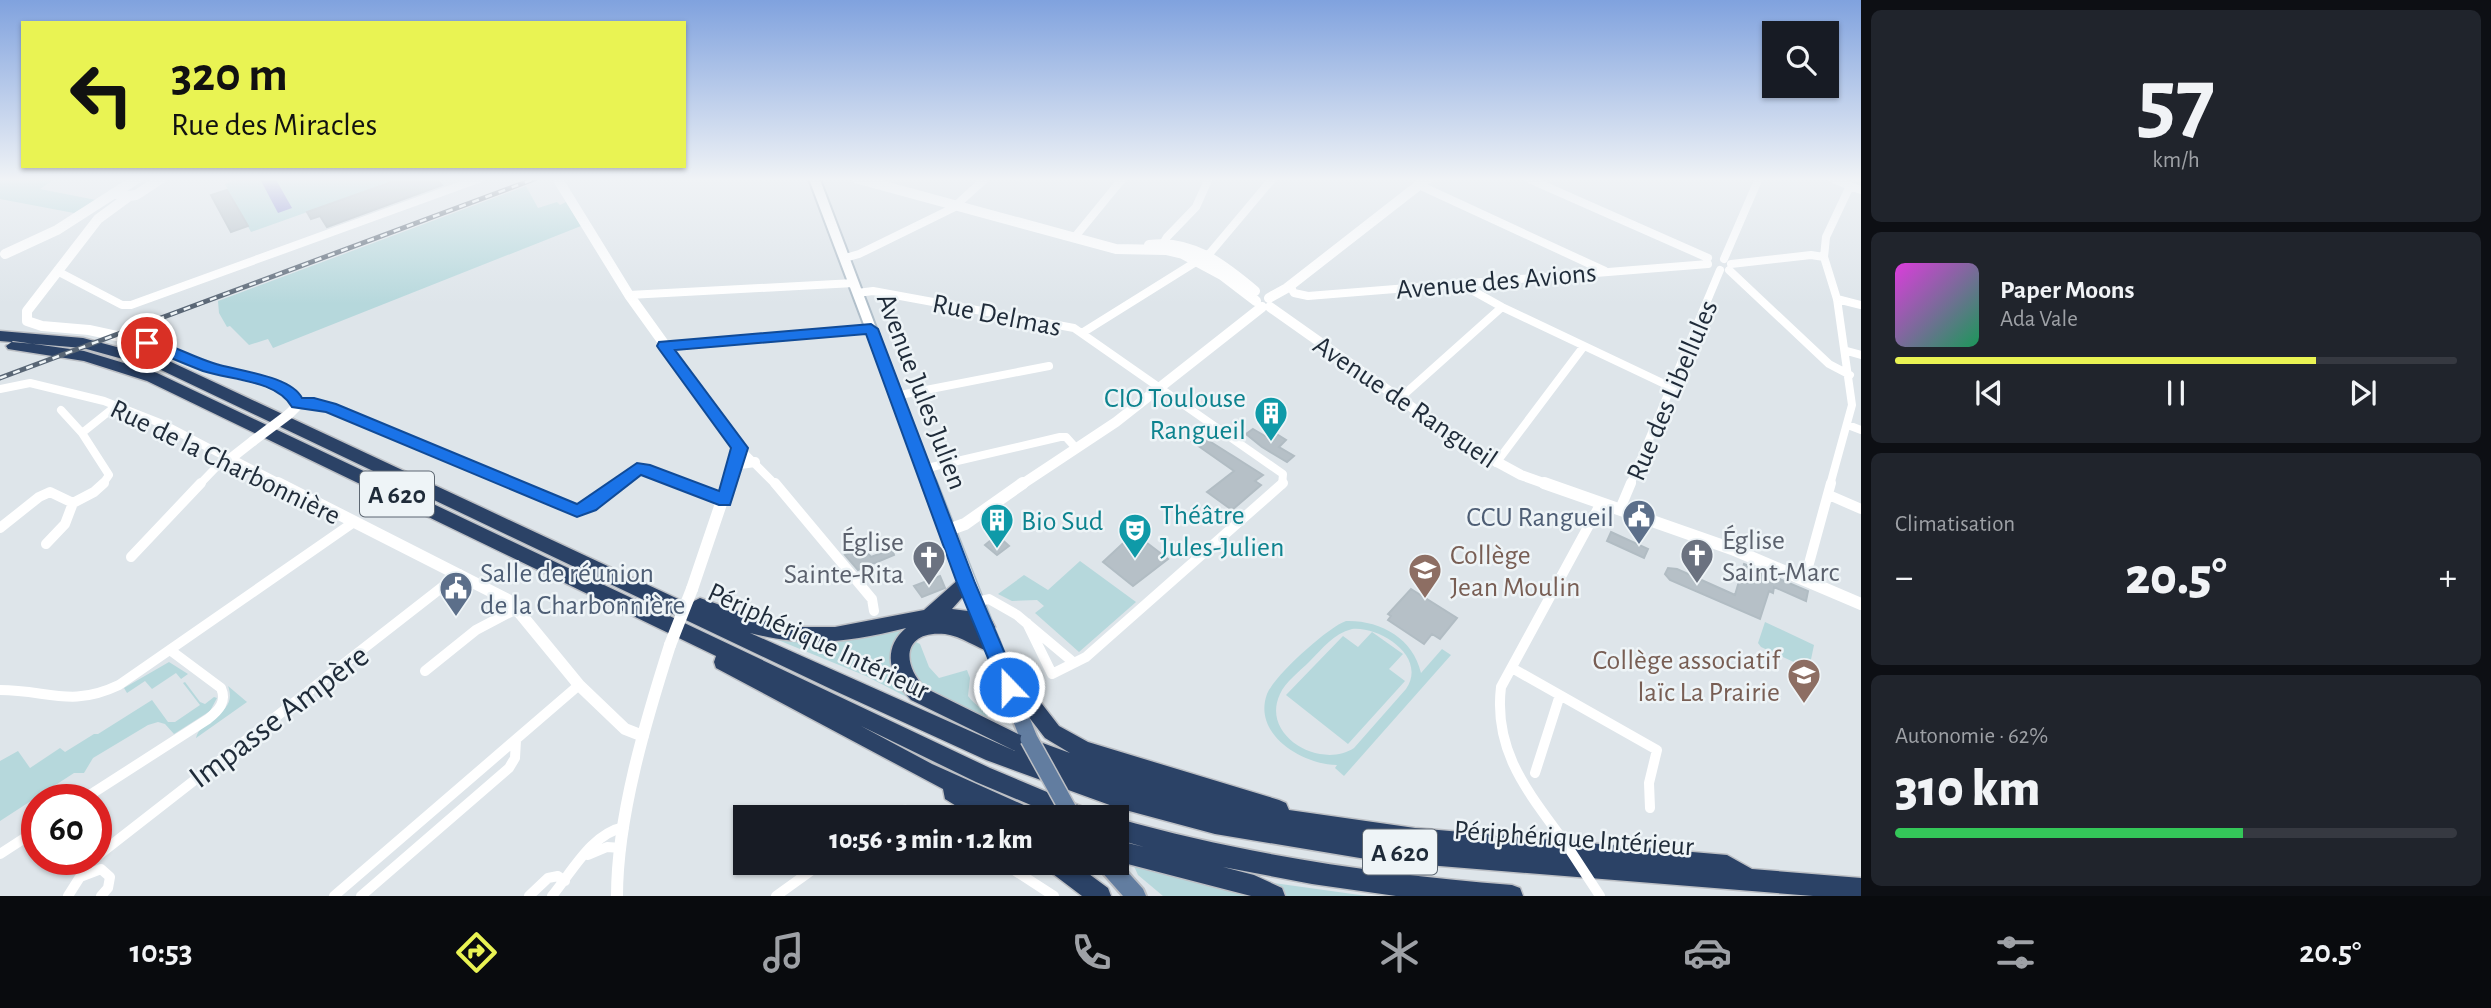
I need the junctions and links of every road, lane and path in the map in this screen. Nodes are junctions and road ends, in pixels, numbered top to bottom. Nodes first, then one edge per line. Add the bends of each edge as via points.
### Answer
1 (76, 220) edge
2 (97, 220) edge
3 (366, 220) edge
4 (583, 220) edge
5 (830, 220) edge
6 (927, 220) edge
7 (1012, 220) edge
8 (1089, 220) edge
9 (1185, 220) edge
10 (1240, 220) edge
11 (1375, 220) edge
12 (1493, 220) edge
13 (1618, 220) edge
14 (1743, 220) edge
15 (1834, 220) edge
16 (1074, 238) junction
17 (1165, 246) junction
18 (2, 256) edge
19 (1824, 257) junction
20 (845, 258) junction
21 (1203, 258) junction
22 (1708, 261) junction
23 (1726, 266) junction
24 (57, 271) junction
25 (1605, 272) junction
26 (1460, 283) junction
27 (1289, 287) junction
28 (856, 288) junction
29 (629, 295) junction
30 (1837, 299) junction
31 (1265, 302) junction
32 (1861, 305) edge
33 (1502, 307) junction
34 (871, 329) junction
35 (1082, 333) junction
36 (0, 336) edge
37 (664, 346) junction
38 (1584, 346) junction
39 (0, 349) edge
40 (1847, 351) junction
41 (1861, 355) edge
42 (1049, 366) dead end
43 (1849, 371) junction
44 (1160, 388) junction
45 (1673, 388) junction
46 (0, 389) edge
47 (895, 396) junction
48 (1398, 399) junction
49 (298, 403) junction
50 (117, 405) junction
51 (61, 410) dead end
52 (1848, 425) junction
53 (1861, 430) edge
54 (82, 433) junction
55 (1075, 447) junction
56 (740, 448) junction
57 (228, 458) junction
58 (755, 462) junction
59 (1496, 463) junction
60 (734, 468) junction
61 (923, 469) junction
62 (1829, 495) junction
63 (724, 500) junction
64 (73, 503) junction
65 (1601, 503) junction
66 (1620, 509) junction
67 (1861, 509) edge
68 (354, 522) junction
69 (0, 528) edge
70 (948, 530) junction
71 (46, 544) dead end
72 (131, 557) dead end
73 (459, 574) junction
74 (1805, 578) junction
75 (966, 583) junction
76 (656, 596) junction
77 (976, 602) junction
78 (1861, 604) edge
79 (518, 608) junction
80 (874, 611) dead end
81 (923, 618) junction
82 (1027, 623) junction
83 (986, 627) junction
84 (705, 642) junction
85 (992, 645) junction
86 (170, 650) junction
87 (1073, 662) junction
88 (1512, 668) junction
89 (425, 671) dead end
90 (579, 685) junction
91 (1009, 687) junction
92 (0, 690) edge
93 (1560, 695) junction
94 (643, 736) junction
95 (516, 740) junction
96 (925, 771) junction
97 (1535, 772) dead end
98 (107, 784) edge
99 (972, 805) edge
100 (1001, 805) edge
101 (1054, 805) edge
102 (1065, 805) edge
103 (1650, 808) dead end
104 (624, 827) junction
105 (1351, 831) junction
106 (1129, 832) edge
107 (21, 840) edge
108 (112, 847) edge
109 (621, 848) junction
110 (1129, 853) edge
111 (0, 854) edge
112 (583, 858) junction
113 (81, 875) edge
114 (108, 875) edge
115 (805, 875) edge
116 (1022, 875) edge
117 (1073, 875) edge
118 (1118, 875) edge
119 (565, 881) junction
120 (1750, 881) junction
121 (1861, 889) edge
122 (68, 896) edge
123 (101, 896) edge
124 (334, 896) edge
125 (362, 896) edge
126 (529, 896) edge
127 (552, 896) edge
128 (617, 896) edge
129 (776, 896) edge
130 (1054, 896) edge
131 (1100, 896) edge
132 (1136, 896) edge
133 (1274, 896) edge
134 (1512, 896) edge
135 (1600, 896) edge

1 - 18 street
2 - 24 street
3 - 24 street via 131,305 122,305
4 - 29 street
5 - 20 main road, Avenue Jules Julien
6 - 20 street
7 - 16 street
8 - 16 street
9 - 17 street
10 - 21 street
11 - 27 street
12 - 25 street
13 - 22 street
14 - 23 street, Rue des Libellules
15 - 19 street
16 - 17 street via 1130,251
17 - 21 street, Avenue de Rangueil via 1177,244
19 - 23 street
19 - 30 street
20 - 28 main road, Avenue Jules Julien
21 - 31 street, Avenue de Rangueil
21 - 35 street
22 - 23 street
22 - 25 street, Avenue des Avions
23 - 43 street via 1829,364
23 - 45 street, Rue des Libellules
24 - 49 street via 27,311 31,324 93,330 147,343 211,368 262,380 293,395
25 - 26 street, Avenue des Avions
26 - 27 street, Avenue des Avions via 1308,296
26 - 33 street
27 - 31 street
28 - 29 street
28 - 34 main road, Avenue Jules Julien
28 - 35 street, Rue Delmas via 1067,325
29 - 37 street
30 - 32 street
30 - 40 street
31 - 44 street
31 - 48 street, Avenue de Rangueil
33 - 38 street
33 - 48 street
34 - 37 street
34 - 47 main road, Avenue Jules Julien
35 - 44 street, Rue Delmas
36 - 76 highway, Périphérique Intérieur / A 620 via 76,341 164,365
37 - 56 street
38 - 45 street
38 - 59 street
39 - 84 highway, A 620 via 77,353 152,377
40 - 41 street
40 - 43 street
42 - 47 street
43 - 52 street via 1853,398
44 - 55 street
44 - 87 street via 1280,470 1284,482 1086,657
45 - 66 street, Rue des Libellules
46 - 50 street, Rue de la Charbonnière via 30,383
47 - 61 main road, Avenue Jules Julien
48 - 59 street, Avenue de Rangueil
49 - 57 street, bridge
49 - 63 street via 331,408 577,510 590,506 637,469
50 - 54 street
50 - 57 street, Rue de la Charbonnière
51 - 54 street
52 - 53 street
52 - 62 street
54 - 64 street via 109,475 96,492
55 - 61 street via 1060,437
55 - 70 street via 965,524
56 - 58 street
56 - 60 street
57 - 68 street, Rue de la Charbonnière
57 - 72 street
58 - 60 street
58 - 80 street via 872,598
59 - 65 street, Avenue de Rangueil
60 - 63 street
61 - 70 main road, Avenue Jules Julien
62 - 67 street
62 - 74 street
63 - 94 street, bridge via 670,645
64 - 69 street via 50,492
64 - 71 street via 65,524
65 - 66 street, Avenue de Rangueil
65 - 88 street
66 - 74 street, Avenue de Rangueil
68 - 73 street, Rue de la Charbonnière
68 - 86 street
70 - 75 main road, Avenue Jules Julien
73 - 79 street, Rue de la Charbonnière
73 - 108 street, Impasse Ampère
74 - 78 street, Avenue de Rangueil
75 - 77 main road, Avenue Jules Julien
75 - 81 highway via 952,593 943,608
76 - 81 highway via 680,597 736,621 788,634 837,635
76 - 120 highway, Périphérique Intérieur / A 620 via 993,753 1073,784 1183,817 1378,850
77 - 82 street via 989,598
77 - 83 main road, Avenue Jules Julien
79 - 89 street via 476,630
79 - 90 street, Rue de la Charbonnière
81 - 83 highway via 957,615
82 - 87 street
82 - 87 street via 1052,674
83 - 85 main road, Avenue Jules Julien
84 - 96 highway via 718,659
84 - 101 highway, A 620
85 - 91 main road, Avenue Jules Julien
85 - 105 highway via 947,626 927,628 901,646 897,665 908,685 943,708 1094,772 1213,806
86 - 92 street via 120,685 84,699
86 - 98 street via 220,688 224,703 208,719
88 - 93 street
88 - 135 street, bridge via 1497,701 1501,737 1511,762
90 - 94 street, Rue de la Charbonnière via 625,729
90 - 95 street
91 - 102 main road, Avenue Jules Julien, bridge via 1029,739
91 - 105 highway via 1025,697 1052,732 1083,750 1229,797 1342,824
93 - 97 street
93 - 103 street via 1657,750 1649,783
94 - 104 street
95 - 124 street
95 - 125 street via 509,768
96 - 99 highway
96 - 100 highway
104 - 109 street
104 - 112 street via 598,839
105 - 120 highway via 1727,866
106 - 134 highway, A 620 via 1314,876
107 - 111 street
109 - 112 street via 596,850
109 - 128 street
110 - 133 highway via 1254,886
112 - 119 street
113 - 122 street, Impasse Ampère
114 - 123 street via 110,882
115 - 129 street
116 - 130 street
117 - 131 highway
118 - 132 main road
119 - 126 street via 558,876 548,878
119 - 127 street
120 - 121 highway, Périphérique Intérieur / A 620

